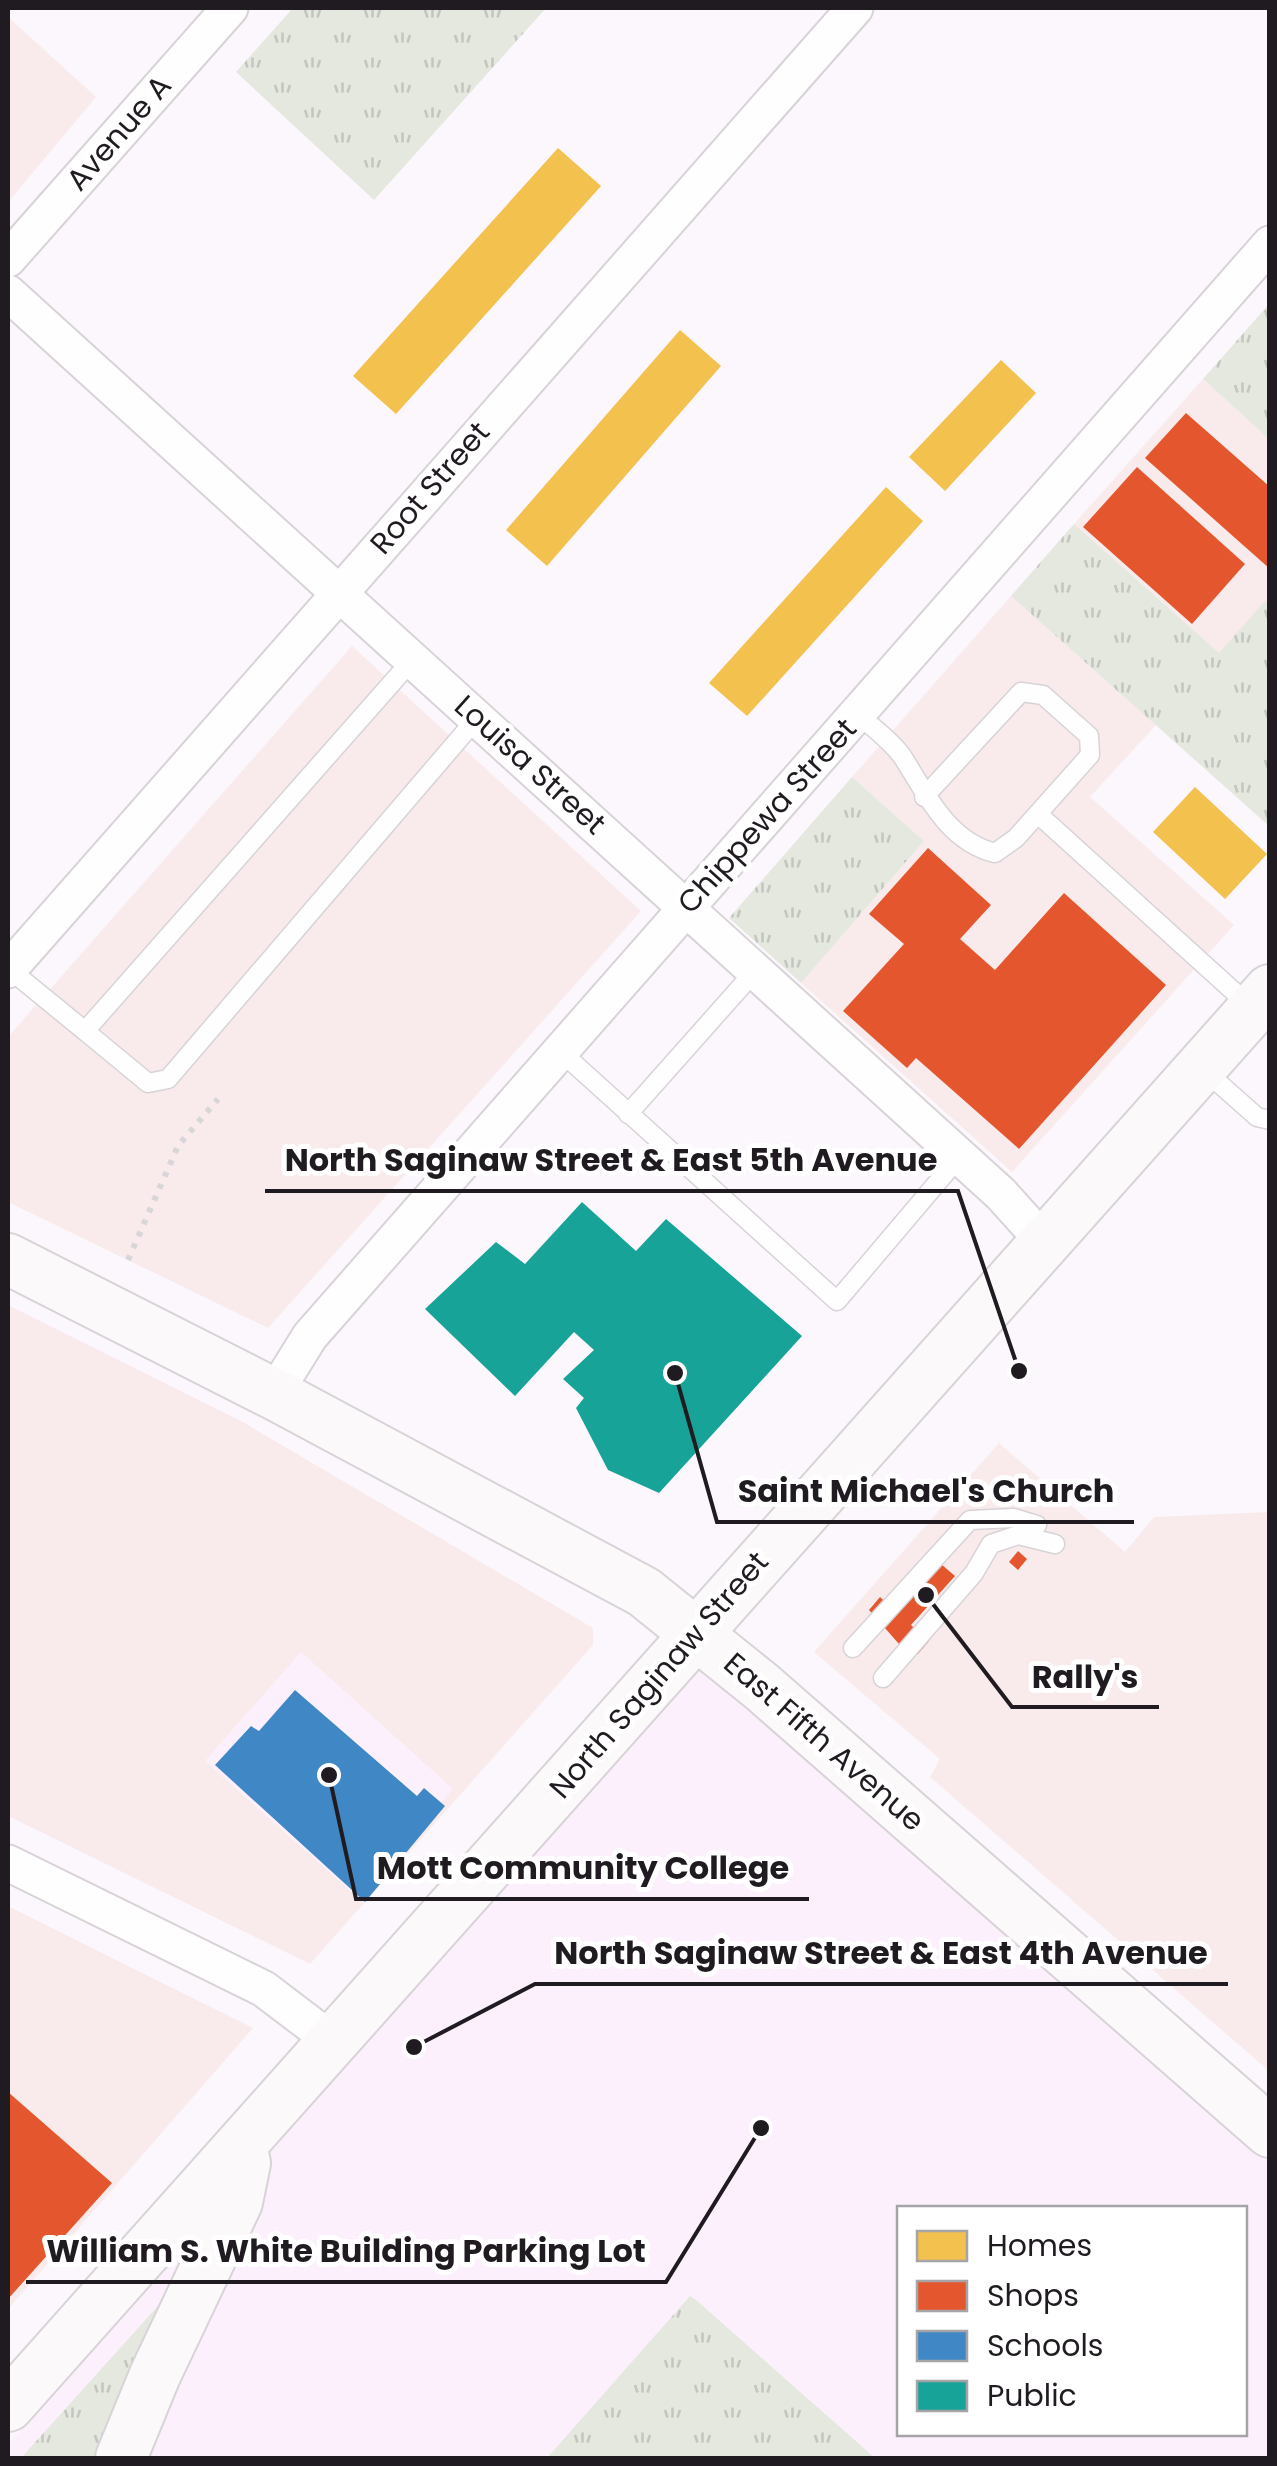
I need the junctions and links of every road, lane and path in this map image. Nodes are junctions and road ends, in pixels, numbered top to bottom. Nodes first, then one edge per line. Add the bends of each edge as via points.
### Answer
1 (230, 8) edge
2 (854, 8) edge
3 (1270, 244) edge
4 (8, 259) edge
5 (8, 293) edge
6 (338, 590) junction
7 (413, 659) junction
8 (858, 714) junction
9 (477, 718) junction
10 (924, 797) junction
11 (1038, 814) junction
12 (685, 905) junction
13 (8, 969) edge
14 (755, 971) junction
15 (1261, 999) edge
16 (85, 1032) junction
17 (560, 1051) junction
18 (1200, 1067) junction
19 (218, 1099) dead end
20 (628, 1114) junction
21 (1270, 1120) edge
22 (959, 1157) junction
23 (1046, 1244) junction
24 (8, 1259) edge
25 (128, 1260) dead end
26 (274, 1394) junction
27 (1037, 1524) dead end
28 (1055, 1544) dead end
29 (697, 1632) junction
30 (854, 1648) dead end
31 (883, 1678) dead end
32 (8, 1863) edge
33 (335, 2043) junction
34 (1270, 2132) edge
35 (241, 2146) junction
36 (8, 2406) edge
37 (121, 2458) edge

1 - 4 street, Avenue A
2 - 6 street, Root Street
3 - 8 street, Chippewa Street
5 - 6 street, Louisa Street
6 - 7 street, Louisa Street
6 - 13 street, Root Street
7 - 9 street, Louisa Street
7 - 16 lane
8 - 10 lane via 902,756
8 - 12 street, Chippewa Street
9 - 12 street, Louisa Street
9 - 16 lane via 168,1078 148,1083
10 - 11 lane via 973,848 995,852
10 - 11 lane via 1021,692 1043,695 1089,736 1090,754
11 - 15 lane
12 - 14 street, Louisa Street
12 - 17 street, Chippewa Street
13 - 16 lane
14 - 20 lane
14 - 22 street, Louisa Street
15 - 18 main road, North Saginaw Street
17 - 20 lane
17 - 26 street, Chippewa Street via 310,1336
18 - 21 lane via 1257,1118
18 - 23 main road, North Saginaw Street
19 - 25 path via 178,1146
20 - 22 lane via 837,1301
22 - 23 street, Louisa Street
23 - 29 main road, North Saginaw Street
24 - 26 main road, East Fifth Avenue
26 - 29 main road, East Fifth Avenue via 624,1580
27 - 30 lane via 970,1520
28 - 31 lane via 1018,1535 992,1544
29 - 33 main road, North Saginaw Street
29 - 34 main road, East Fifth Avenue
32 - 33 street via 264,1989
33 - 35 main road, North Saginaw Street
35 - 36 main road, North Saginaw Street
35 - 37 main road via 245,2162 236,2202

